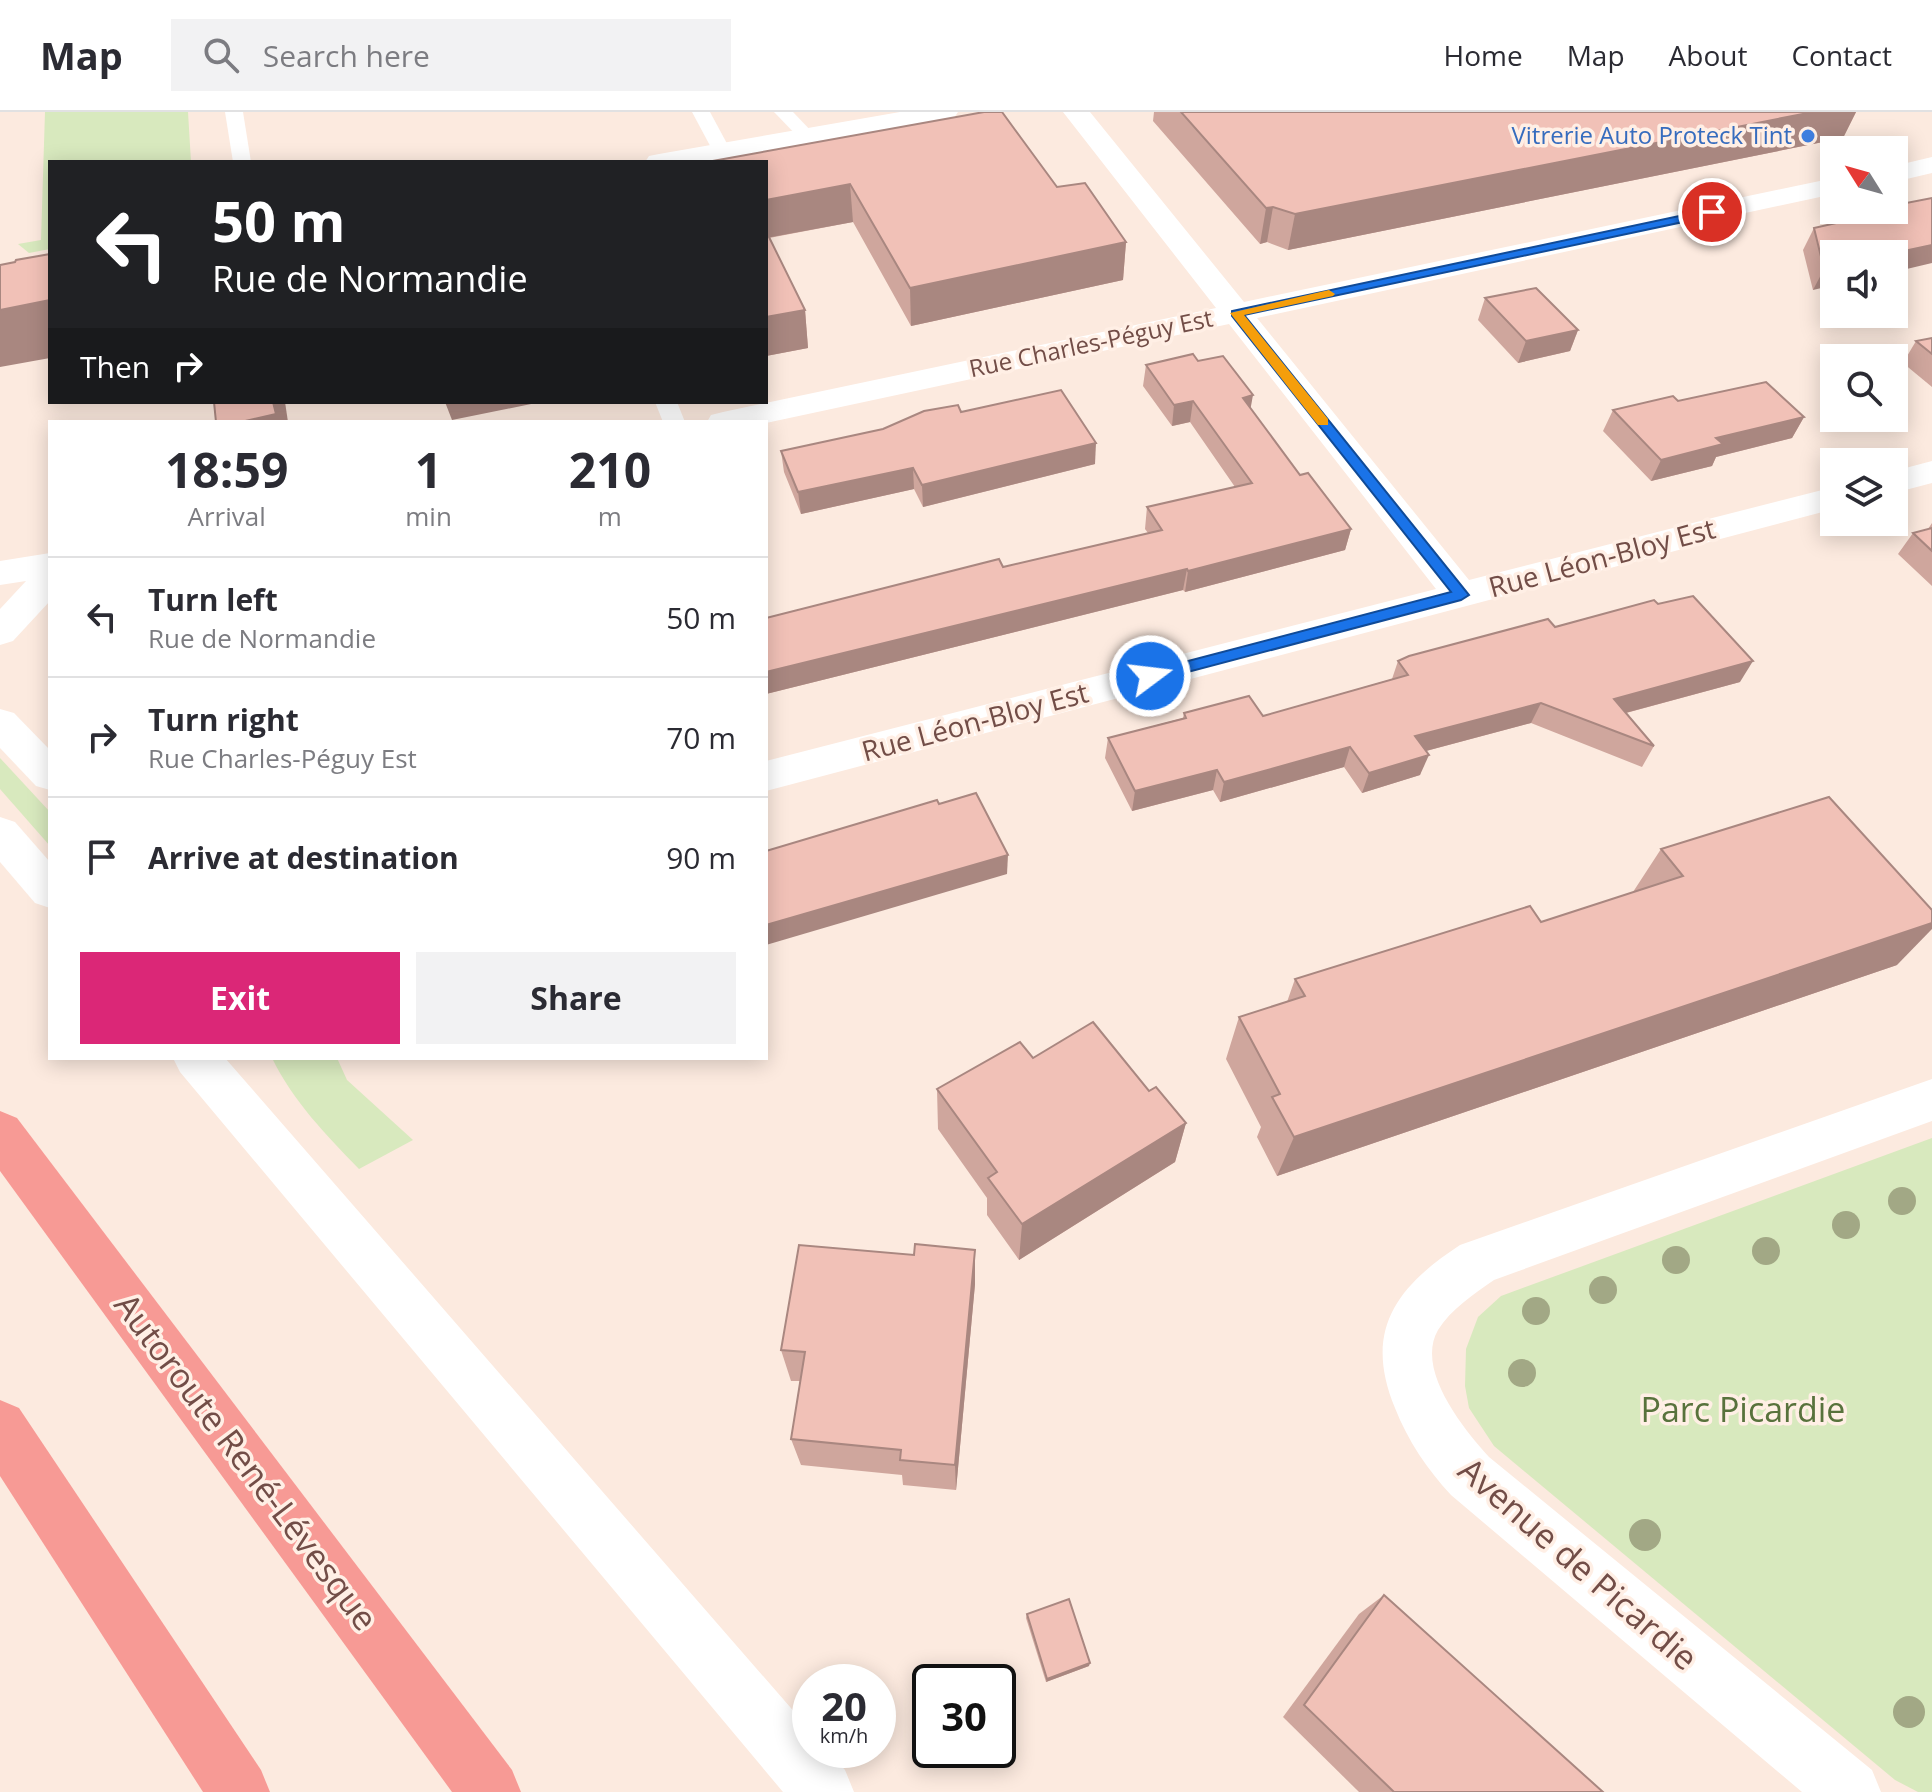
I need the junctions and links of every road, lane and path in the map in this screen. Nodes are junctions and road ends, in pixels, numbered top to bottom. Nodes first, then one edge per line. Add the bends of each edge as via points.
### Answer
1 (234, 112) edge
2 (701, 112) edge
3 (783, 112) edge
4 (945, 112) edge
5 (1076, 112) edge
6 (807, 136) junction
7 (722, 151) junction
8 (242, 160) edge
9 (670, 160) edge
10 (1932, 165) edge
11 (1908, 171) edge
12 (1820, 189) edge
13 (1236, 313) junction
14 (732, 420) edge
15 (1932, 472) edge
16 (1908, 478) edge
17 (1820, 502) edge
18 (48, 565) edge
19 (0, 573) edge
20 (48, 580) edge
21 (1461, 595) junction
22 (0, 632) edge
23 (0, 723) edge
24 (48, 773) edge
25 (768, 775) edge
26 (0, 833) edge
27 (48, 889) edge
28 (213, 1066) edge
29 (1932, 1100) edge
30 (0, 1133) edge
31 (0, 1427) edge
32 (239, 1792) edge
33 (490, 1792) edge
34 (823, 1792) edge
35 (1850, 1792) edge

1 - 8 lane
2 - 7 lane
3 - 6 lane
4 - 6 street
5 - 13 street
6 - 7 street
7 - 9 street
10 - 11 street
12 - 13 street, Rue Charles-Péguy Est
13 - 14 street, Rue Charles-Péguy Est
13 - 21 street
15 - 16 street
17 - 21 street, Rue Léon-Bloy Est
18 - 19 street
20 - 22 street
21 - 25 street, Rue Léon-Bloy Est
23 - 24 street
26 - 27 street
28 - 34 street
29 - 35 street, Avenue de Picardie via 1478,1262 1446,1283 1423,1307 1407,1346 1412,1382 1428,1425 1470,1476
30 - 33 highway, Autoroute René-Lévesque
31 - 32 highway

